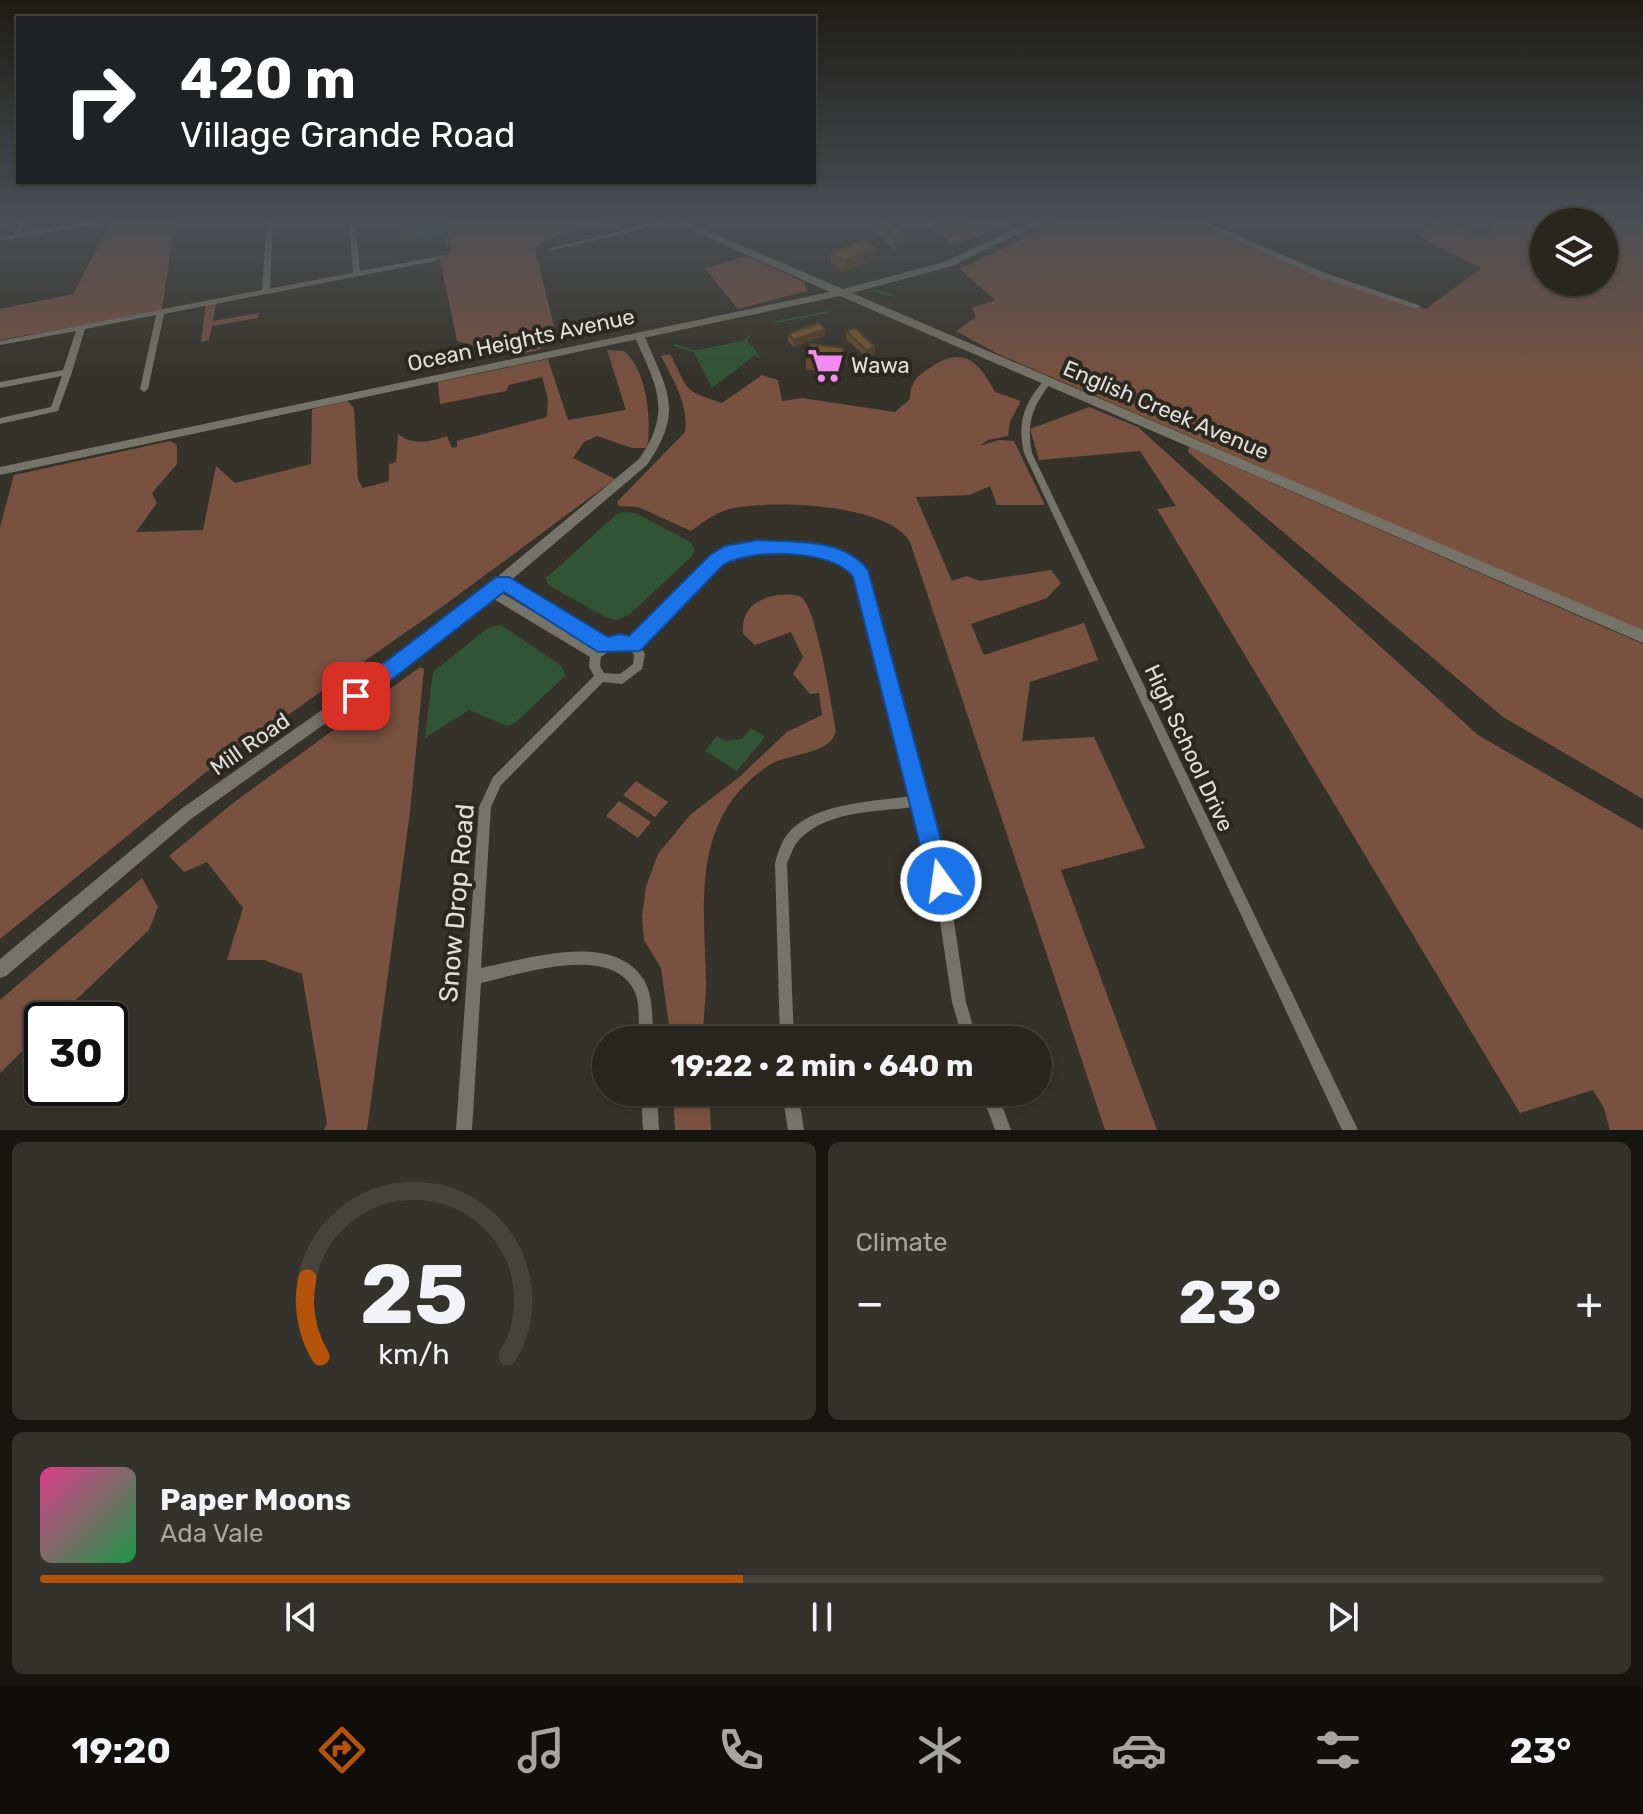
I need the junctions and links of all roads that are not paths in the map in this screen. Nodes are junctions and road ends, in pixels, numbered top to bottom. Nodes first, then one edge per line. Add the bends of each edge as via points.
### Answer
1 (267, 273) edge
2 (357, 273) edge
3 (798, 273) edge
4 (917, 273) edge
5 (1317, 273) edge
6 (806, 276) junction
7 (874, 285) junction
8 (266, 290) junction
9 (843, 292) junction
10 (799, 302) junction
11 (1417, 306) dead end
12 (882, 310) junction
13 (160, 314) junction
14 (81, 328) junction
15 (639, 335) junction
16 (0, 343) edge
17 (68, 372) junction
18 (1048, 381) junction
19 (0, 385) edge
20 (144, 389) dead end
21 (0, 421) edge
22 (0, 471) edge
23 (503, 582) junction
24 (491, 592) junction
25 (1643, 637) edge
26 (633, 645) junction
27 (605, 646) junction
28 (596, 655) junction
29 (601, 677) junction
30 (920, 801) junction
31 (0, 970) edge
32 (474, 977) junction
33 (644, 1026) edge
34 (787, 1026) edge
35 (966, 1026) edge
36 (650, 1106) edge
37 (792, 1106) edge
38 (994, 1106) edge
39 (464, 1130) edge
40 (651, 1130) edge
41 (796, 1130) edge
42 (1003, 1130) edge
43 (1350, 1130) edge

1 - 8 street
2 - 8 street
3 - 6 main road, English Creek Avenue
4 - 7 main road, Ocean Heights Avenue
5 - 11 street
6 - 9 main road, English Creek Avenue
6 - 10 main road via 812,289
7 - 9 main road, Ocean Heights Avenue
7 - 12 main road via 870,293
8 - 13 street
9 - 10 main road, Ocean Heights Avenue
9 - 12 main road, English Creek Avenue
10 - 15 main road, Ocean Heights Avenue
12 - 18 main road, English Creek Avenue
13 - 14 street
13 - 20 street
14 - 16 street
14 - 17 street
15 - 22 main road, Ocean Heights Avenue
15 - 23 street, Mill Road via 666,410 657,445
17 - 19 street
17 - 21 street via 55,409
18 - 25 main road, English Creek Avenue
18 - 43 street, High School Drive via 1026,411 1028,453
23 - 24 street, Mill Road
23 - 27 street
24 - 28 street
24 - 31 street, Mill Road via 380,679 186,814
26 - 27 street
26 - 29 street via 640,654 634,671 622,679
26 - 30 street via 732,551 827,551 846,558 862,575
27 - 28 street
28 - 29 street via 594,667
29 - 32 street, Snow Drop Road via 497,781 487,800
30 - 34 street via 816,819 789,841 781,863
30 - 35 street via 941,881
32 - 33 street via 573,958 610,959 639,985
32 - 39 street, Snow Drop Road
36 - 40 street
37 - 41 street
38 - 42 street

